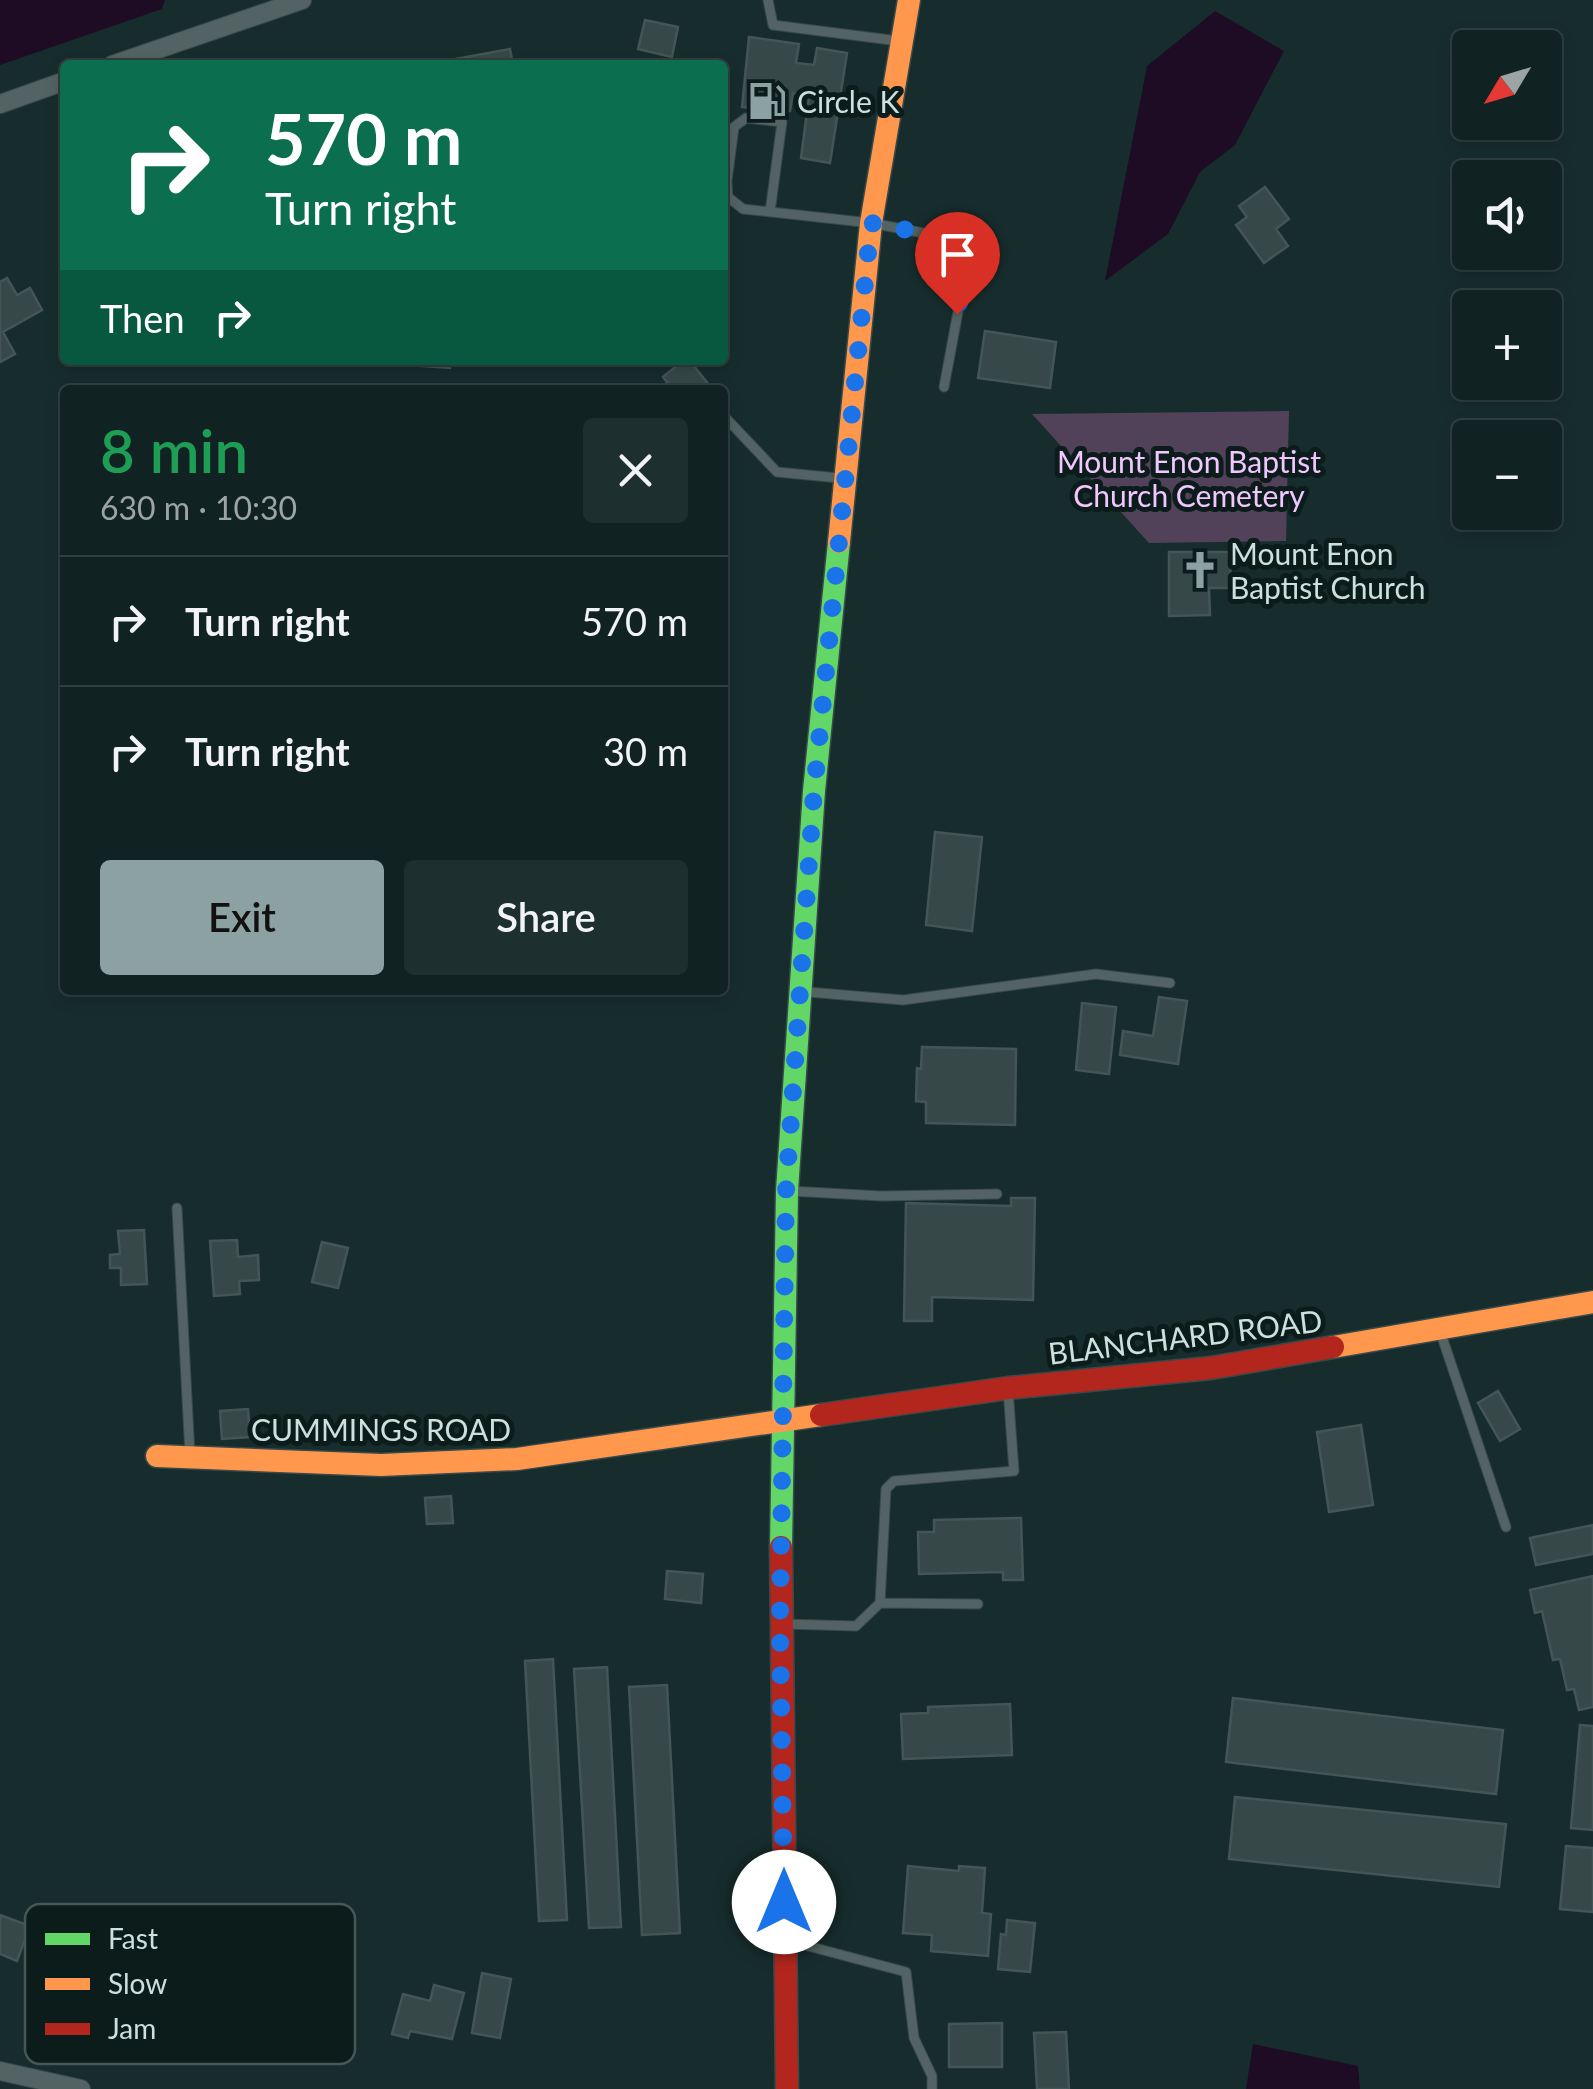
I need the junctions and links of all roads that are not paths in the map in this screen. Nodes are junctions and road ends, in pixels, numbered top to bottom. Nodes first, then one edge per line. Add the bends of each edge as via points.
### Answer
1 (302, 0) edge
2 (768, 0) edge
3 (909, 0) edge
4 (902, 41) junction
5 (127, 60) edge
6 (60, 83) edge
7 (0, 104) edge
8 (728, 173) edge
9 (728, 197) edge
10 (770, 212) junction
11 (871, 223) junction
12 (944, 387) dead end
13 (728, 420) edge
14 (846, 478) junction
15 (1170, 983) dead end
16 (800, 992) junction
17 (786, 1191) junction
18 (997, 1194) dead end
19 (177, 1208) dead end
20 (1593, 1302) edge
21 (1439, 1329) junction
22 (1008, 1388) junction
23 (782, 1419) junction
24 (157, 1456) dead end
25 (190, 1458) junction
26 (1506, 1527) dead end
27 (880, 1603) junction
28 (978, 1604) dead end
29 (780, 1624) junction
30 (784, 1939) junction
31 (0, 2071) edge
32 (81, 2089) edge
33 (787, 2089) edge
34 (932, 2089) edge

1 - 5 street
2 - 4 lane via 773,24
3 - 4 main road
4 - 11 main road
6 - 7 street
8 - 10 lane via 734,127 746,118 782,122
9 - 10 lane via 743,209
10 - 11 lane
11 - 12 lane via 971,242
11 - 14 main road
13 - 14 lane via 776,472
14 - 16 main road
15 - 16 lane via 1096,974 903,1000
16 - 17 main road
17 - 18 lane
17 - 23 main road
19 - 25 lane
20 - 21 main road, BLANCHARD ROAD
21 - 22 main road, BLANCHARD ROAD via 1211,1368
21 - 26 lane
22 - 23 main road, BLANCHARD ROAD
22 - 27 lane via 1014,1471 908,1477 886,1489
23 - 25 main road, CUMMINGS ROAD via 517,1460
23 - 29 main road
24 - 25 main road, CUMMINGS ROAD
27 - 28 lane
27 - 29 lane via 856,1626
29 - 30 main road
30 - 33 main road
30 - 34 lane via 906,1972 914,2038
31 - 32 street

